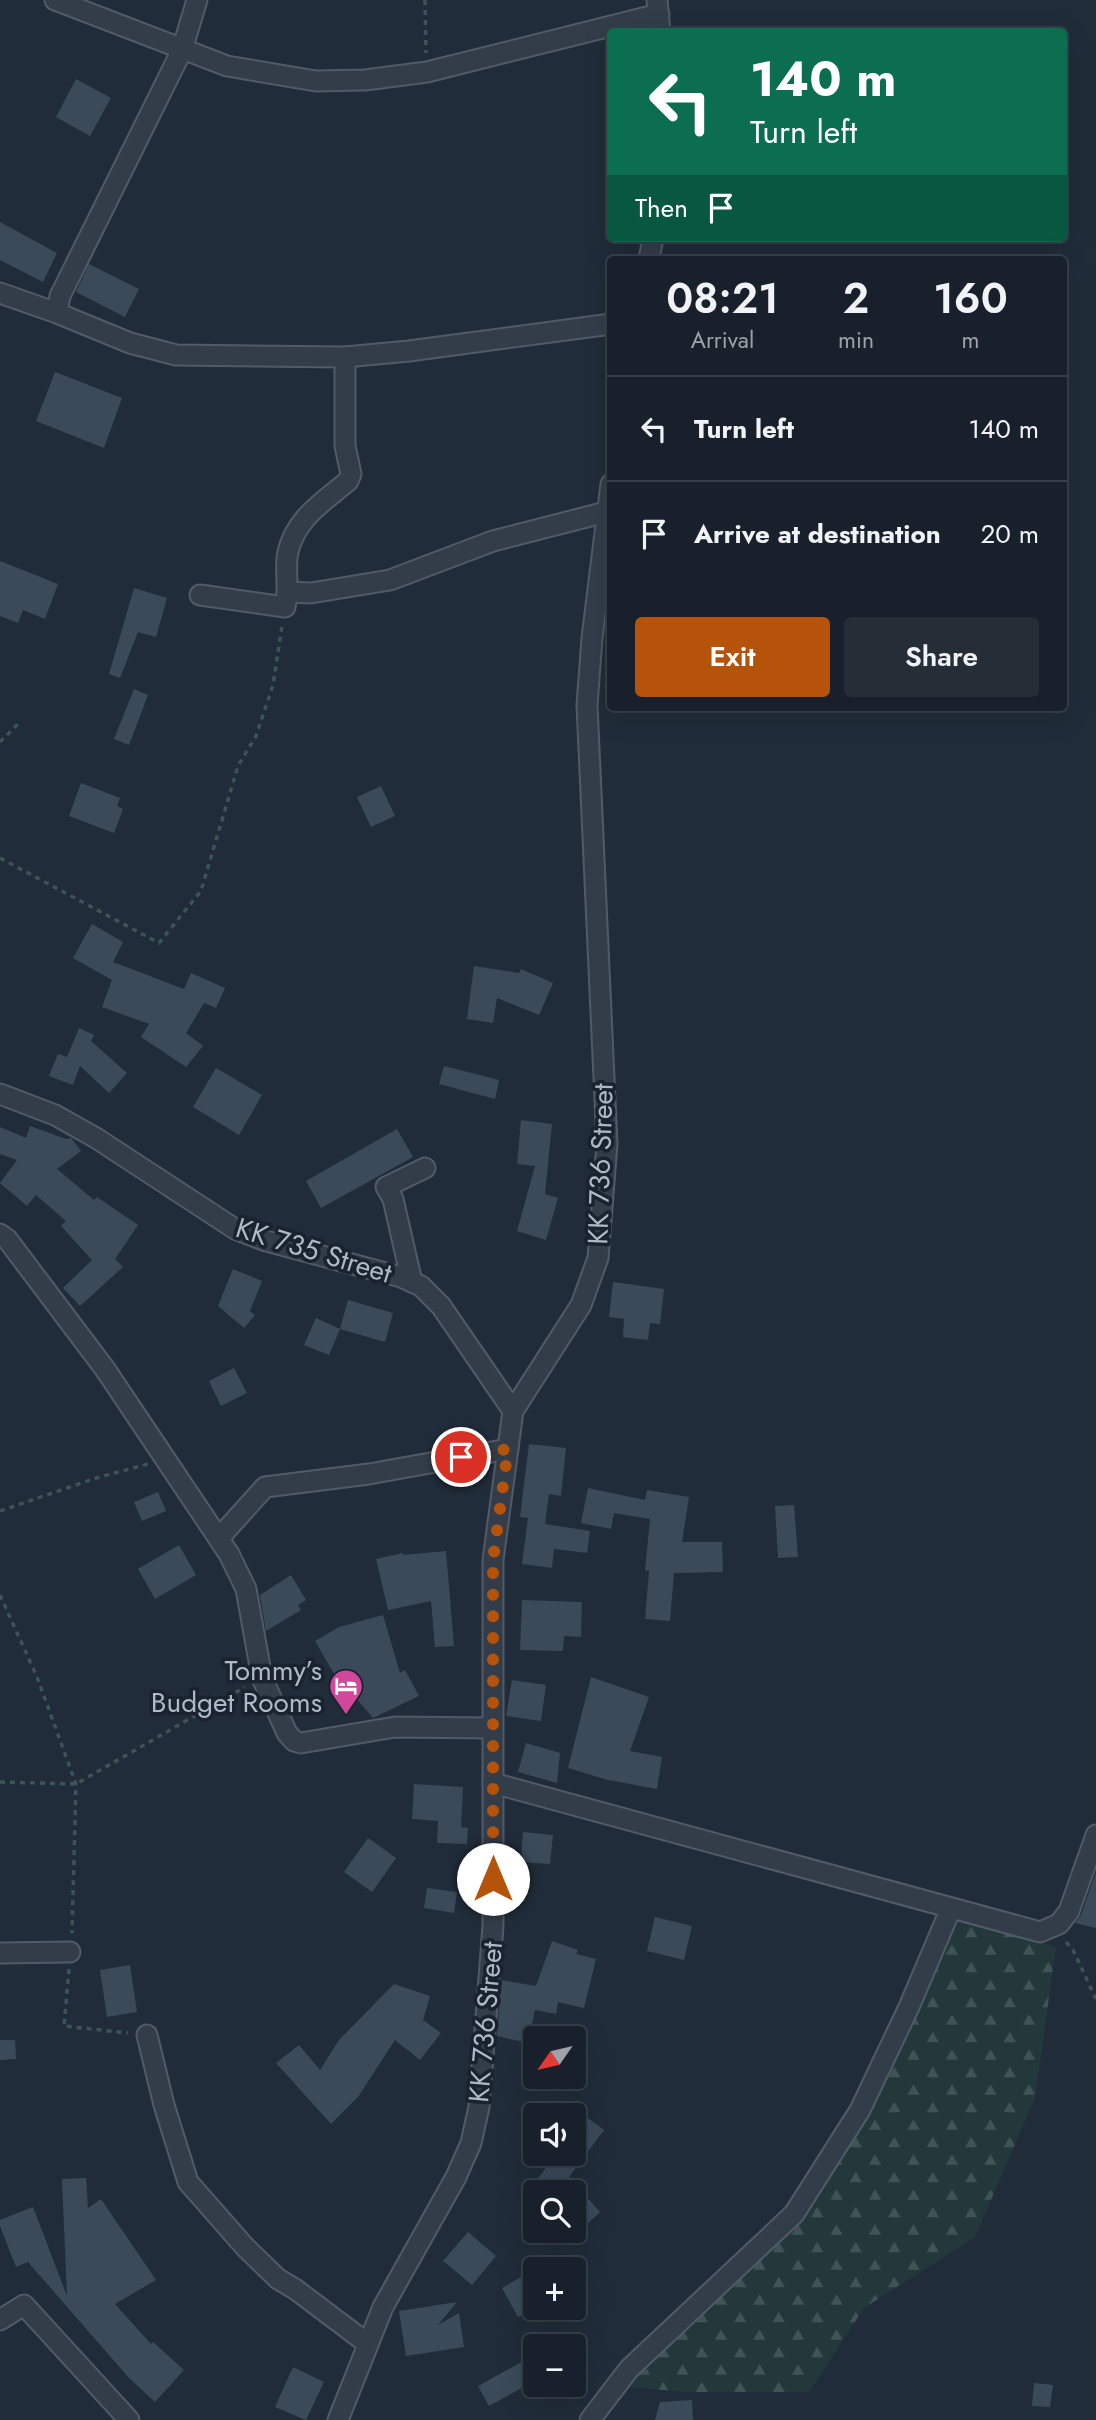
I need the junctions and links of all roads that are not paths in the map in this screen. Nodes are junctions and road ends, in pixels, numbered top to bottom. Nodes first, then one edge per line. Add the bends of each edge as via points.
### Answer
1 (55, 0) edge
2 (198, 0) edge
3 (659, 15) edge
4 (182, 50) junction
5 (0, 293) edge
6 (57, 313) junction
7 (607, 325) edge
8 (345, 357) junction
9 (607, 512) joint
10 (200, 595) dead end
11 (287, 599) junction
12 (0, 1094) edge
13 (425, 1168) dead end
14 (0, 1234) edge
15 (412, 1282) junction
16 (513, 1411) junction
17 (508, 1449) junction
18 (219, 1538) junction
19 (492, 1728) junction
20 (493, 1783) junction
21 (1096, 1835) edge
22 (1092, 1857) edge
23 (951, 1908) junction
24 (70, 1952) road end
25 (0, 1953) edge
26 (147, 2035) road end
27 (0, 2320) edge
28 (369, 2344) junction
29 (129, 2420) edge
30 (338, 2420) edge
31 (590, 2420) edge

1 - 4 street
2 - 4 street
3 - 4 street via 427,72 365,80 317,81 227,66
4 - 6 street via 60,296
5 - 6 street
6 - 8 street via 130,343 176,355
7 - 8 street
8 - 11 street via 345,446 351,474 300,522 288,553
9 - 11 street via 493,541 390,580
9 - 16 street, KK 736 Street via 587,705 607,1144 598,1258 581,1305
10 - 11 street
12 - 15 street, KK 735 Street via 55,1115 96,1138 235,1229
13 - 15 street via 386,1187 393,1199
14 - 18 street via 105,1369
15 - 16 street, KK 735 Street via 441,1307
16 - 17 street, KK 736 Street
17 - 18 street via 264,1487
17 - 19 street, KK 736 Street via 493,1560
18 - 19 street via 246,1589 262,1678 294,1741 394,1727
19 - 20 street, KK 736 Street
20 - 23 street
20 - 28 street, KK 736 Street via 493,1926 479,2107 471,2143 456,2176 383,2307
21 - 22 street
22 - 23 street via 1069,1911 1059,1924 1040,1932
23 - 31 street via 860,2110 794,2214 629,2369
24 - 25 street
26 - 28 street via 182,2168 192,2188 278,2279
27 - 29 street via 24,2305
28 - 30 street, KK 736 Street

